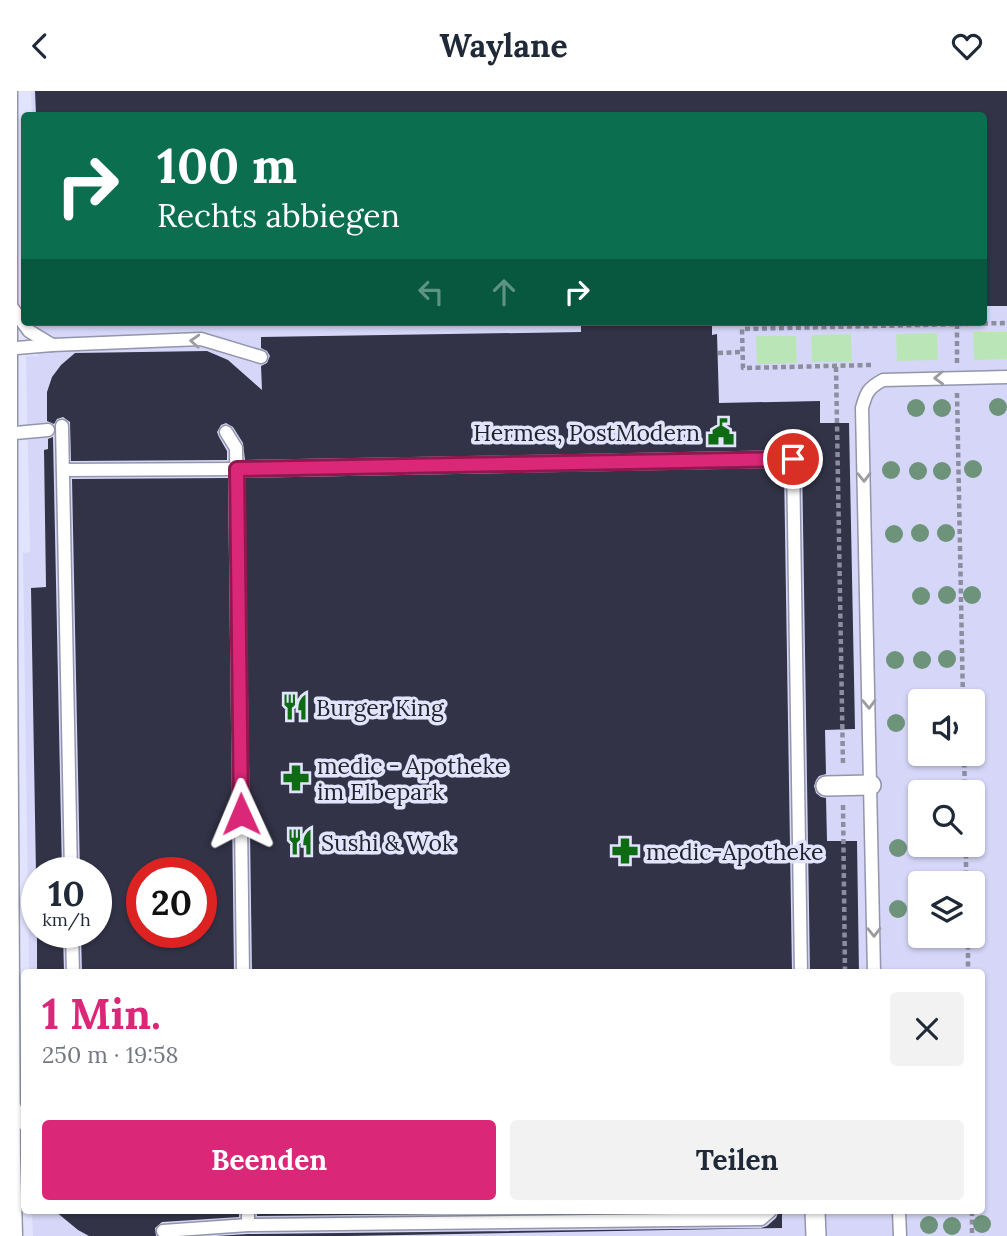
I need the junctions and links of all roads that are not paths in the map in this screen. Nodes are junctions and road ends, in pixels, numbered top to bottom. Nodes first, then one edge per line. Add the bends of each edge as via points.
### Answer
1 (5, 91) edge
2 (5, 297) junction
3 (21, 321) edge
4 (25, 326) edge
5 (52, 345) junction
6 (5, 349) junction
7 (261, 356) dead end
8 (1007, 377) edge
9 (62, 426) dead end
10 (48, 430) dead end
11 (226, 432) dead end
12 (4, 435) junction
13 (237, 469) junction
14 (63, 470) junction
15 (871, 785) junction
16 (834, 786) road end
17 (71, 857) edge
18 (72, 948) edge
19 (73, 969) edge
20 (243, 969) edge
21 (801, 969) edge
22 (874, 969) edge
23 (8, 1096) junction
24 (21, 1119) edge
25 (16, 1157) edge
26 (248, 1214) edge
27 (767, 1214) edge
28 (815, 1214) edge
29 (900, 1214) edge
30 (248, 1226) junction
31 (163, 1231) dead end
32 (10, 1236) edge
33 (816, 1236) edge
34 (900, 1236) edge

1 - 2 street
2 - 3 lane
2 - 6 street
4 - 5 lane
5 - 6 lane
7 -> 5 lane via 201,339
6 - 12 street
8 -> 15 lane via 883,380 865,395
9 - 14 lane
10 - 12 lane
11 - 13 lane via 236,448
12 - 23 street
13 - 14 lane
13 - 20 lane
13 - 21 lane via 793,459
14 - 17 lane
15 - 16 street
15 -> 22 lane
18 - 19 lane
23 - 24 lane
23 - 25 street
25 - 32 street
26 - 30 lane
27 - 30 lane via 761,1219
28 - 33 street
29 - 34 lane
30 - 31 lane

